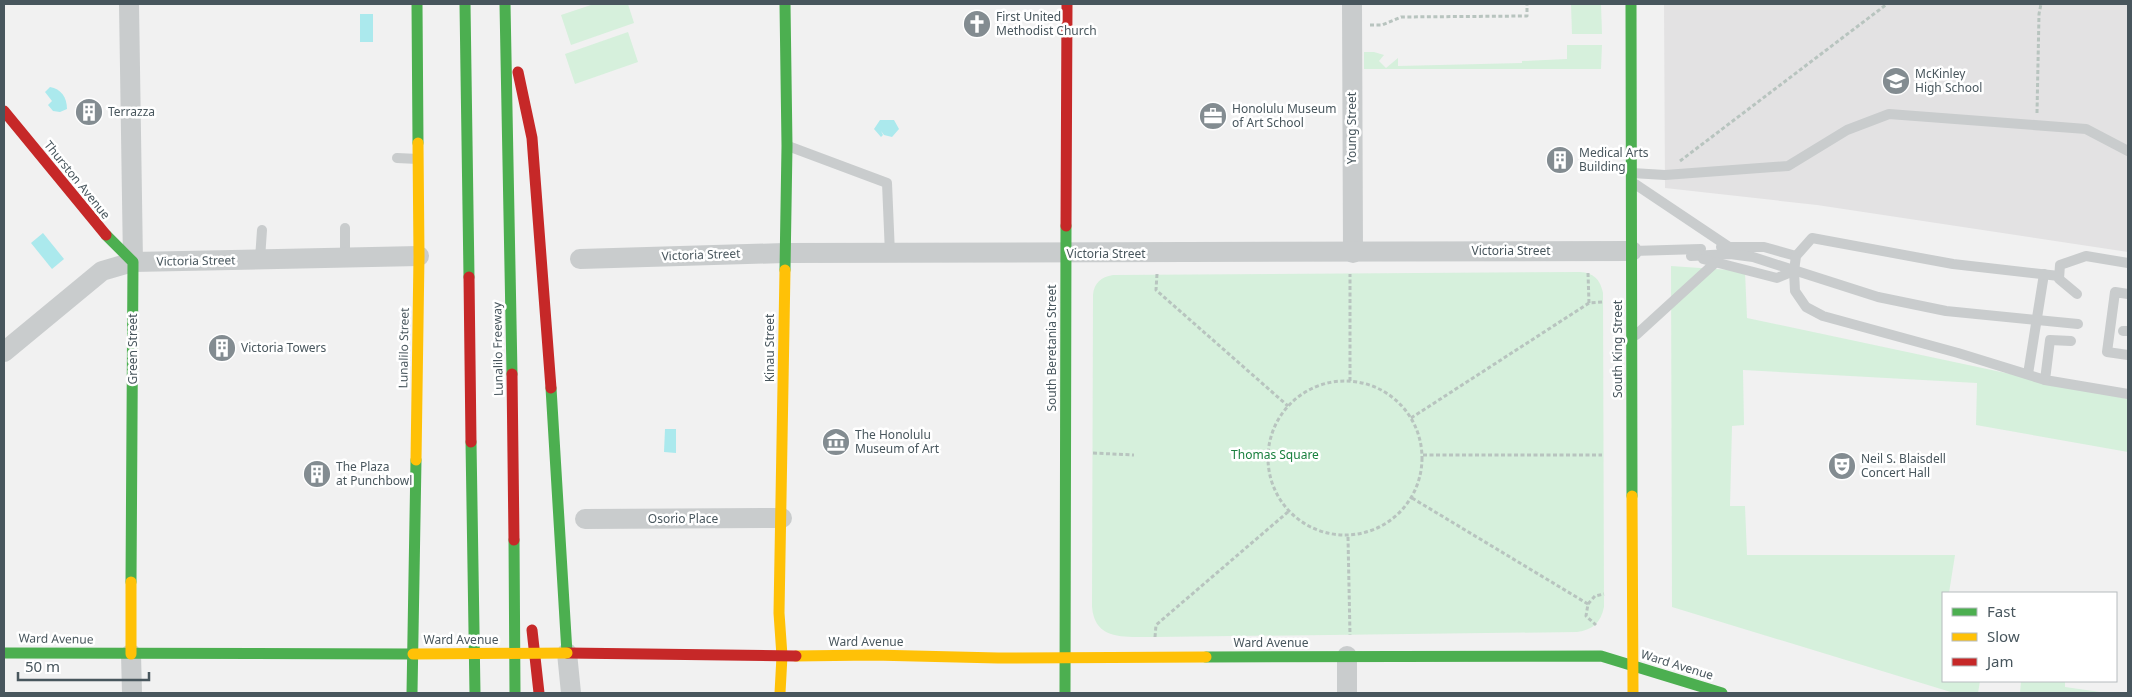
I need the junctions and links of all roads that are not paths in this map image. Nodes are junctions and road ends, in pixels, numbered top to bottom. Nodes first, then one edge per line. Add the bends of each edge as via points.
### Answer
1 (129, 4) edge
2 (417, 4) edge
3 (465, 4) edge
4 (785, 4) edge
5 (1068, 4) edge
6 (1352, 4) edge
7 (1631, 4) edge
8 (505, 6) edge
9 (454, 53) dead end
10 (4, 111) edge
11 (787, 146) junction
12 (2128, 151) edge
13 (397, 158) dead end
14 (419, 159) junction
15 (1632, 177) junction
16 (345, 228) dead end
17 (262, 230) dead end
18 (1730, 247) junction
19 (1665, 251) junction
20 (1632, 252) junction
21 (784, 253) junction
22 (1353, 253) junction
23 (890, 254) junction
24 (1066, 254) junction
25 (419, 256) junction
26 (1691, 256) junction
27 (1796, 256) junction
28 (344, 258) junction
29 (260, 259) junction
30 (469, 259) junction
31 (580, 259) dead end
32 (133, 262) junction
33 (1716, 262) junction
34 (2128, 263) edge
35 (1794, 272) junction
36 (2044, 274) junction
37 (2059, 276) junction
38 (2077, 294) dead end
39 (2128, 294) edge
40 (2036, 321) junction
41 (2078, 324) dead end
42 (1632, 339) junction
43 (2070, 341) dead end
44 (4, 352) edge
45 (2128, 355) edge
46 (471, 362) junction
47 (2028, 374) junction
48 (2045, 380) junction
49 (2128, 394) edge
50 (514, 461) junction
51 (782, 518) junction
52 (585, 519) dead end
53 (526, 577) dead end
54 (462, 586) dead end
55 (530, 616) dead end
56 (459, 645) dead end
57 (4, 652) edge
58 (567, 653) junction
59 (131, 654) junction
60 (413, 654) junction
61 (782, 656) junction
62 (1347, 656) junction
63 (1065, 657) junction
64 (458, 664) dead end
65 (1633, 666) junction
66 (1708, 689) junction
67 (132, 693) edge
68 (412, 693) edge
69 (475, 693) edge
70 (515, 693) edge
71 (539, 693) edge
72 (571, 693) edge
73 (780, 693) edge
74 (1065, 693) edge
75 (1347, 693) edge
76 (1633, 693) edge
77 (1690, 693) edge
78 (1722, 693) edge

1 - 32 street, Green Street
2 - 14 main road, Lunalilo Street
3 - 30 main road
4 - 11 main road, Kinau Street
5 - 24 main road, South Beretania Street
6 - 22 street, Young Street
7 - 15 main road, South King Street
8 - 50 main road, Lunalilo Freeway
8 - 58 main road via 532,138 547,314
9 - 30 main road
10 - 32 main road, Thurston Avenue via 98,228
11 - 21 main road, Kinau Street
11 - 23 lane via 887,183
12 - 15 lane via 2086,129 1889,114 1847,130 1788,166
13 - 14 lane
14 - 25 main road, Lunalilo Street
15 - 18 lane
15 - 20 main road, South King Street
16 - 28 lane
17 - 29 lane
18 - 19 lane
18 - 27 lane via 1764,247
19 - 20 lane
19 - 26 lane
20 - 22 street, Victoria Street
20 - 42 main road, South King Street
21 - 23 street, Victoria Street
21 - 31 street, Victoria Street
21 - 51 main road, Kinau Street
22 - 24 street, Victoria Street
23 - 24 street, Victoria Street
24 - 63 main road, South Beretania Street
25 - 28 street, Victoria Street
25 - 60 main road, Lunalilo Street
26 - 33 lane
26 - 35 lane via 1741,255
27 - 35 lane
27 - 36 lane via 1812,238 1953,264
28 - 29 street, Victoria Street
29 - 32 street, Victoria Street
30 - 46 main road
32 - 44 street, Victoria Street via 102,271
32 - 59 main road, Green Street
33 - 35 lane via 1778,278
33 - 42 lane
34 - 37 lane via 2086,256 2060,265
35 - 40 lane via 1878,297 1946,311
35 - 47 lane via 1795,291 1806,307 1823,316
36 - 37 lane
36 - 40 lane
37 - 38 lane
39 - 45 lane via 2115,292 2107,352
40 - 41 lane
40 - 47 lane
42 - 65 main road, South King Street
43 - 48 lane via 2050,340
46 - 54 main road
46 - 69 main road
47 - 48 lane
48 - 49 lane
50 - 53 main road
50 - 70 main road, Lunalilo Freeway
51 - 52 street, Osorio Place
51 - 61 main road, Kinau Street via 779,613
55 - 71 main road
56 - 64 main road
57 - 59 main road, Ward Avenue
58 - 60 main road, Ward Avenue, bridge
58 - 61 main road, Ward Avenue
58 - 72 street
59 - 60 main road, Ward Avenue
59 - 67 street, Green Street
60 - 68 main road, Lunalilo Street
61 - 63 main road, Ward Avenue
61 - 73 main road, Kinau Street
62 - 63 main road, Ward Avenue
62 - 65 main road, Ward Avenue via 1601,656
62 - 75 street
63 - 74 main road, South Beretania Street
65 - 66 main road, Ward Avenue
65 - 76 main road, South King Street
66 - 77 main road
66 - 78 main road, Ward Avenue

